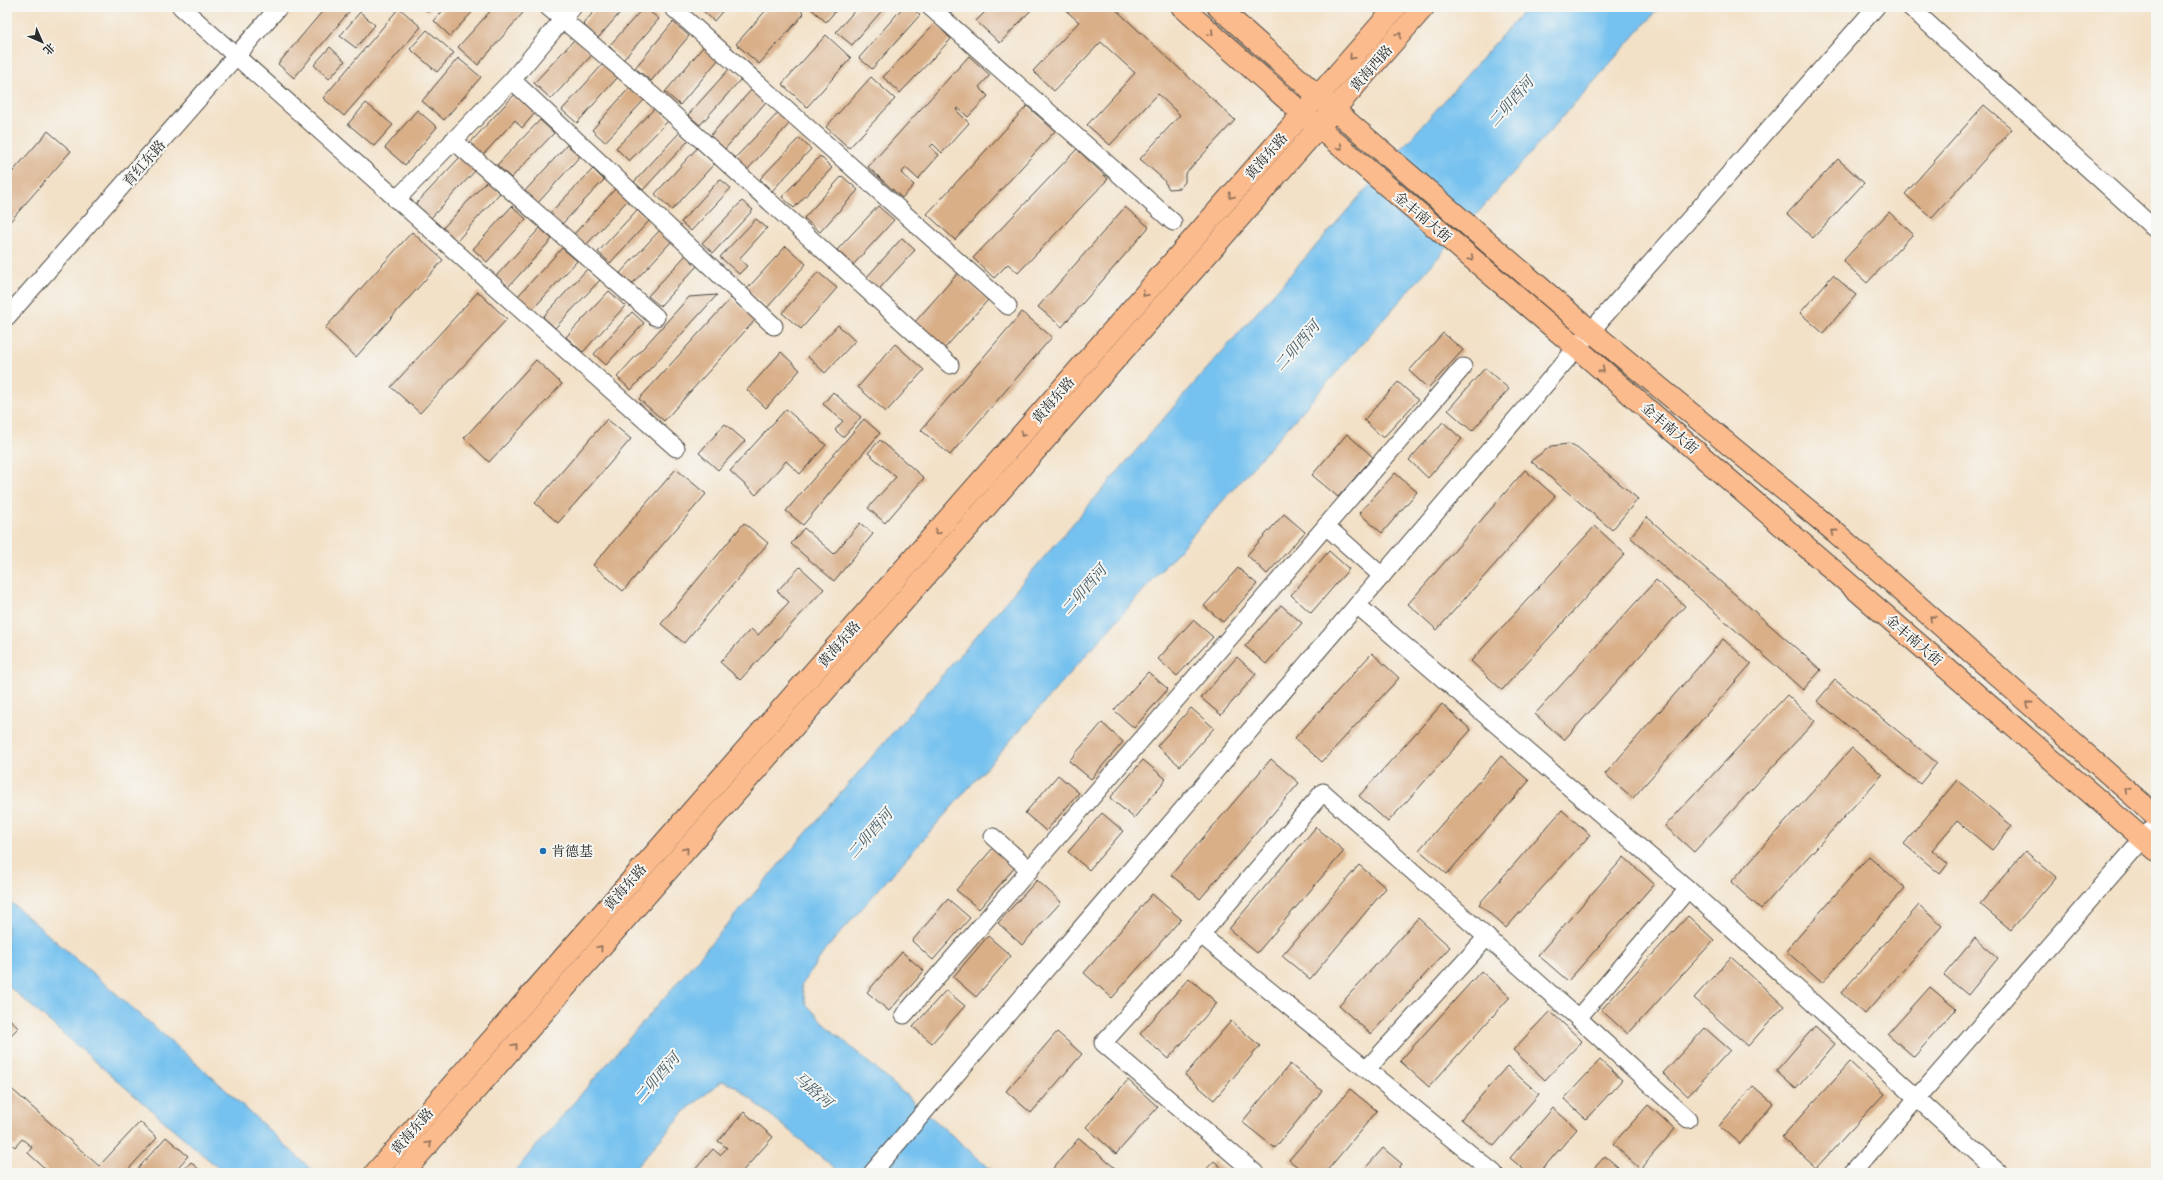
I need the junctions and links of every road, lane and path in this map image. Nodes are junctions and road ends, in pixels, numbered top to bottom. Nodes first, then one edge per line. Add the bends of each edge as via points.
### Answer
1 (181, 7) edge
2 (279, 7) edge
3 (548, 7) edge
4 (672, 7) edge
5 (930, 7) edge
6 (1182, 7) edge
7 (1218, 7) edge
8 (1396, 7) edge
9 (1424, 7) edge
10 (1876, 7) edge
11 (1910, 7) edge
12 (568, 13) edge
13 (236, 57) junction
14 (512, 80) junction
15 (1318, 96) junction
16 (1334, 110) junction
17 (1303, 114) junction
18 (1319, 128) junction
19 (453, 140) junction
20 (396, 200) junction
21 (1173, 222) dead end
22 (2156, 230) edge
23 (1008, 306) dead end
24 (7, 317) edge
25 (656, 317) dead end
26 (774, 326) dead end
27 (1591, 331) junction
28 (1577, 348) junction
29 (950, 365) dead end
30 (1463, 367) dead end
31 (676, 448) dead end
32 (1326, 526) junction
33 (1382, 576) junction
34 (1357, 605) junction
35 (2156, 816) edge
36 (993, 837) dead end
37 (2151, 837) edge
38 (1030, 870) junction
39 (1688, 889) junction
40 (1201, 935) junction
41 (1488, 937) junction
42 (904, 1015) dead end
43 (1578, 1018) junction
44 (1367, 1069) junction
45 (1916, 1098) junction
46 (1688, 1119) dead end
47 (375, 1173) edge
48 (403, 1173) edge
49 (872, 1173) edge
50 (1255, 1173) edge
51 (1494, 1173) edge
52 (1852, 1173) edge
53 (1999, 1173) edge

1 - 13 street
2 - 13 street, 育红东路
3 - 12 street
4 - 23 street
5 - 21 street
6 -> 17 main road, 金丰南大街
7 - 15 main road, 金丰南大街
8 -> 15 main road, 黄海西路
16 -> 9 main road, 黄海西路
10 - 27 street
11 - 22 street
12 - 14 street
12 - 29 street via 653,96
13 - 20 street
13 - 24 street, 育红东路
14 - 19 street
14 - 26 street
15 - 16 main road, 金丰南大街
15 - 17 main road, 黄海西路
16 - 18 main road, 黄海西路
16 - 27 main road, 金丰南大街
17 - 18 main road, 金丰南大街
17 -> 47 main road, 黄海东路
18 -> 28 main road, 金丰南大街
48 -> 18 main road, 黄海东路
19 - 20 street
19 - 25 street
20 - 31 street
27 - 28 street
35 -> 27 main road, 金丰南大街 via 1835,532
28 - 33 street
28 -> 37 main road, 金丰南大街
30 - 32 street
32 - 33 street
32 - 38 street
33 - 34 street
34 - 39 street
34 - 49 street
36 - 38 street
37 - 45 street
38 - 42 street
39 - 43 street
39 - 45 street
40 - 41 street via 1323,792
40 - 44 street
40 - 50 street via 1103,1043
41 - 43 street
41 - 44 street
43 - 46 street
44 - 51 street
45 - 52 street
45 - 53 street

